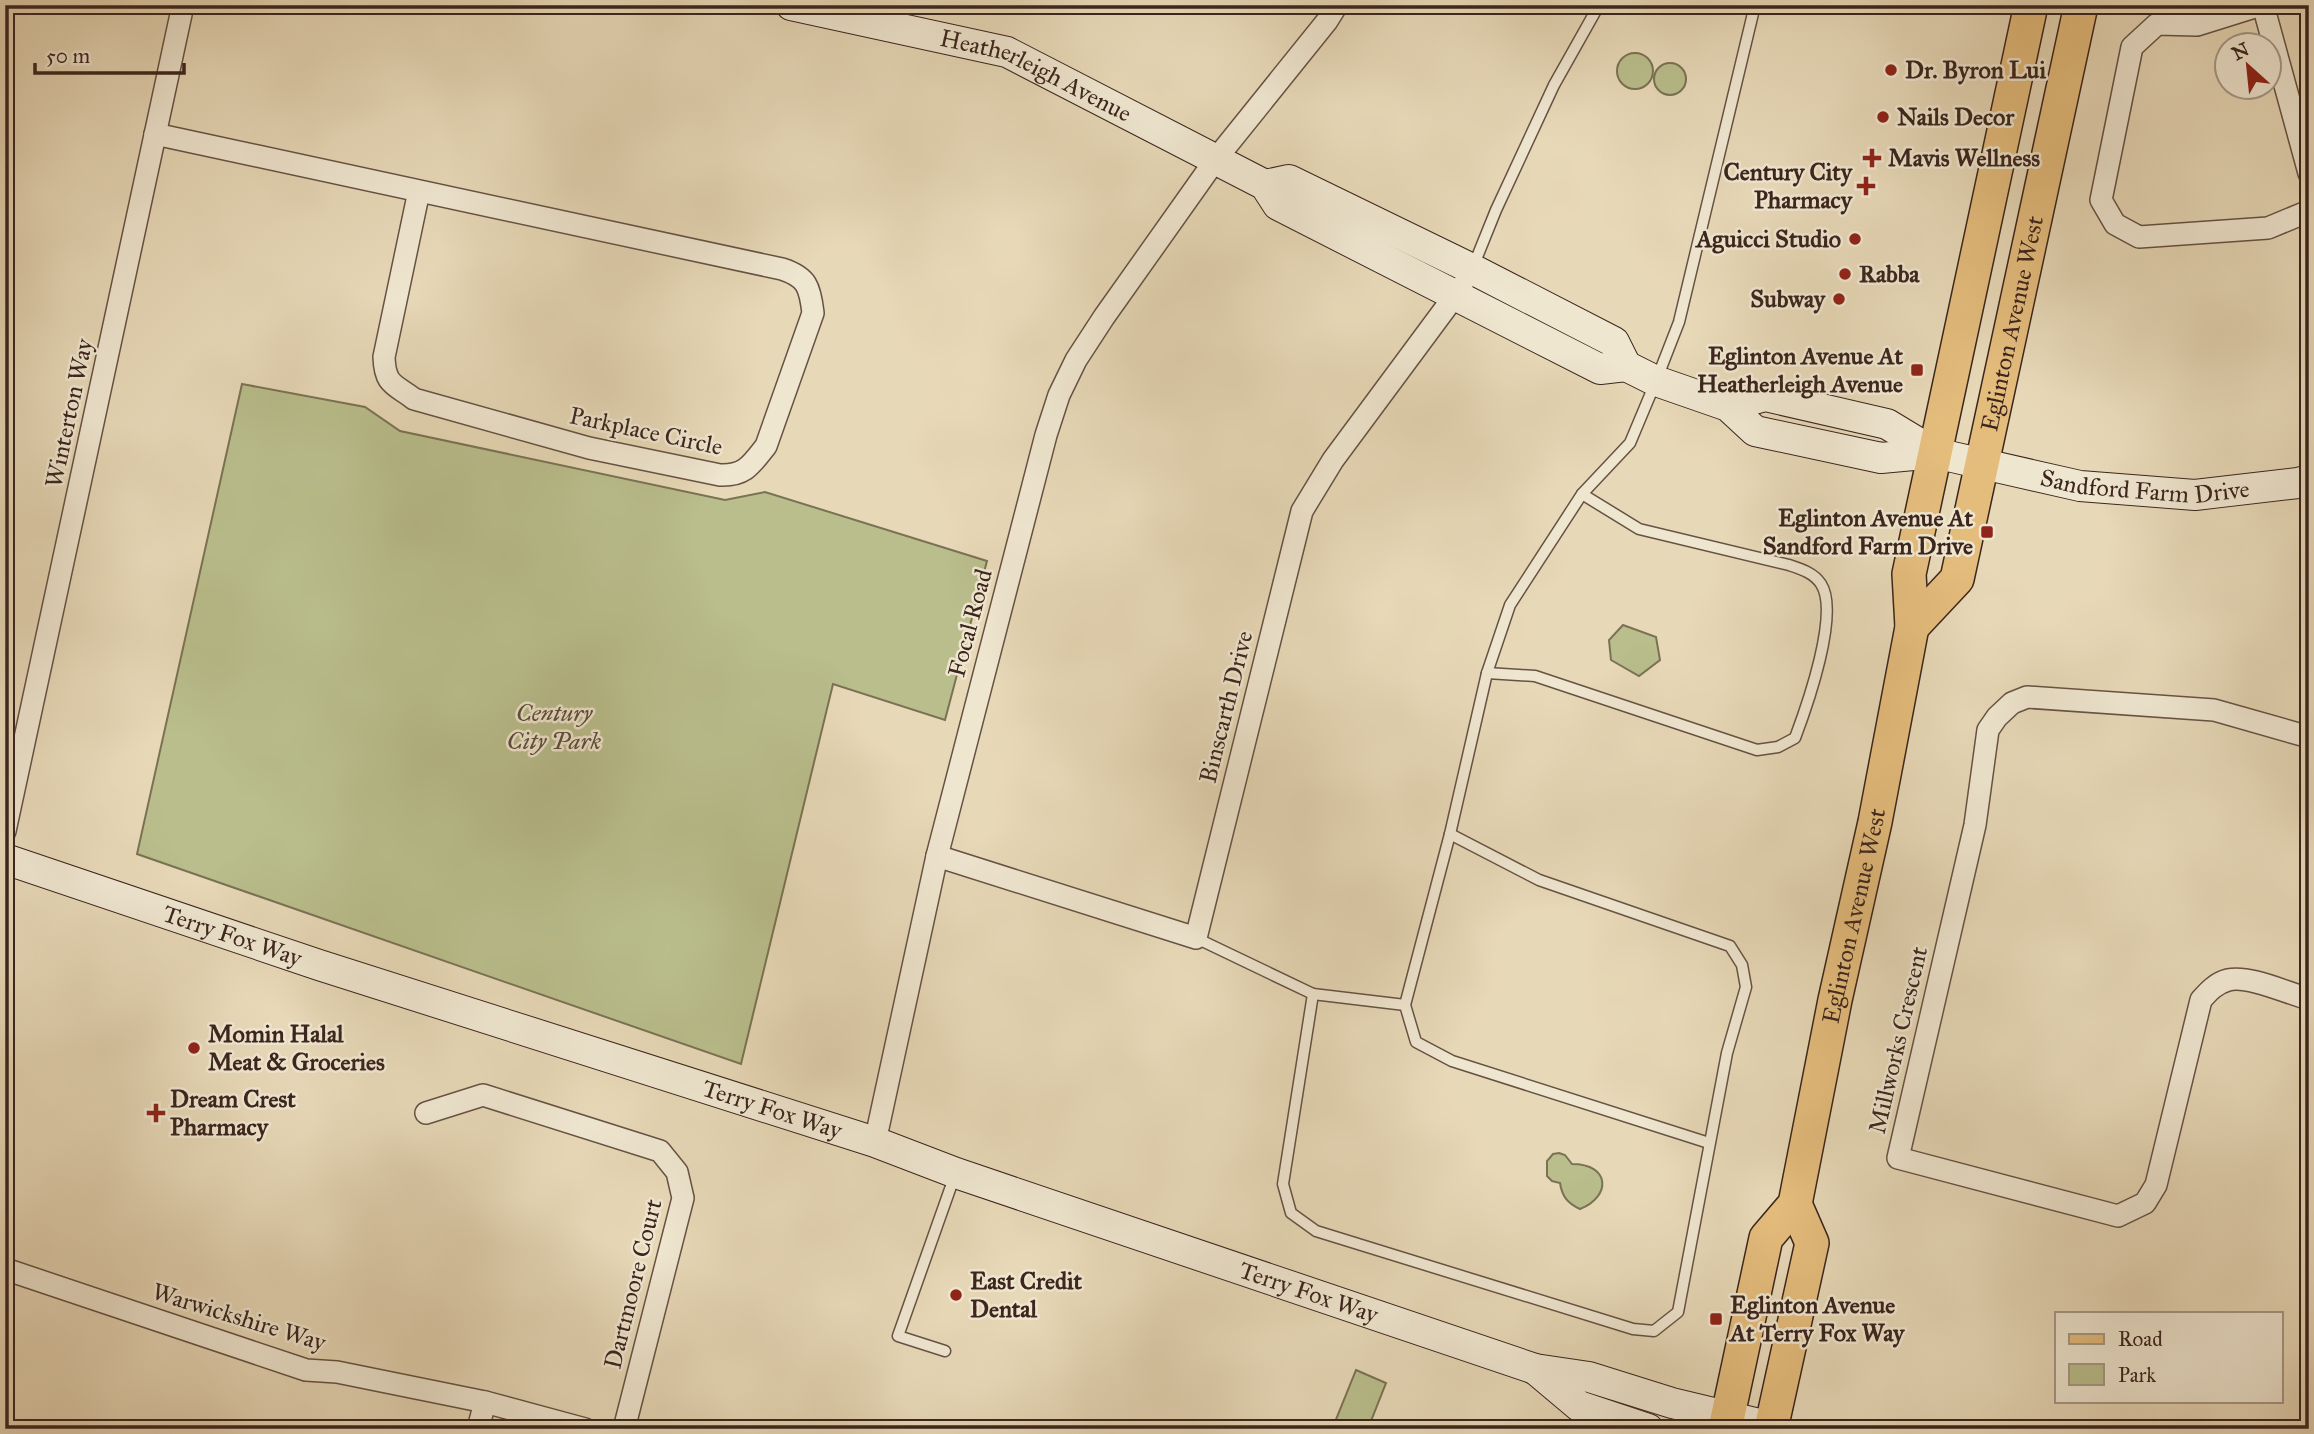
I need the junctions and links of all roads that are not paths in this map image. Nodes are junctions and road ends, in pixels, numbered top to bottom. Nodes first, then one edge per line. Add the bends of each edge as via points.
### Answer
1 (183, 5) edge
2 (791, 5) edge
3 (1337, 5) edge
4 (1599, 5) edge
5 (1755, 5) edge
6 (2031, 5) edge
7 (2077, 5) edge
8 (2262, 5) edge
9 (155, 134) junction
10 (1216, 159) junction
11 (2309, 173) edge
12 (1265, 184) junction
13 (419, 191) junction
14 (2309, 211) edge
15 (1472, 269) junction
16 (1456, 297) junction
17 (1626, 366) junction
18 (1656, 381) junction
19 (1935, 453) junction
20 (1982, 464) junction
21 (2309, 480) edge
22 (1582, 494) junction
23 (1912, 627) junction
24 (1487, 673) junction
25 (2309, 737) edge
26 (5, 831) edge
27 (1450, 834) junction
28 (937, 856) junction
29 (5, 859) edge
30 (1196, 938) junction
31 (1313, 994) junction
32 (2309, 999) edge
33 (1405, 1005) junction
34 (426, 1113) dead end
35 (874, 1142) junction
36 (1709, 1143) junction
37 (956, 1173) junction
38 (1795, 1204) junction
39 (5, 1269) edge
40 (945, 1351) dead end
41 (1535, 1368) junction
42 (485, 1402) junction
43 (1727, 1423) edge
44 (1774, 1428) edge
45 (478, 1429) edge
46 (585, 1429) edge
47 (624, 1429) edge
48 (1648, 1429) edge

1 - 9 street, Winterton Way
2 - 10 street, Heatherleigh Avenue via 1007,52
3 - 10 street, Focal Road
4 - 15 lane via 1554,85
5 - 18 lane via 1679,322
6 - 19 main road, Eglinton Avenue West
7 - 20 main road, Eglinton Avenue West via 2080,10
8 - 11 street
8 - 14 street via 2197,25 2157,24 2132,47 2101,200 2115,224 2139,237 2268,228
9 - 13 street, Parkplace Circle
9 - 26 street, Winterton Way
10 - 12 street, Heatherleigh Avenue
10 - 28 street, Focal Road via 1104,317 1059,395
12 - 15 street, Heatherleigh Avenue via 1289,180
12 - 16 street, Heatherleigh Avenue via 1278,205
13 - 13 street, Parkplace Circle via 384,357 388,379 401,392 589,448 720,475 744,472 766,446 813,313 811,294 798,274
15 - 16 street, Binscarth Drive
15 - 17 street, Heatherleigh Avenue via 1614,342
16 - 17 street, Heatherleigh Avenue via 1600,369
16 - 30 street, Binscarth Drive via 1333,460 1302,511
17 - 18 street, Heatherleigh Avenue
18 - 19 street, Heatherleigh Avenue via 1728,406 1755,431 1881,458
18 - 22 lane via 1630,443
19 - 20 street, Sandford Farm Drive
19 - 23 main road, Eglinton Avenue West via 1909,574
20 - 21 street, Sandford Farm Drive via 2080,486 2195,495
20 - 23 main road, Eglinton Avenue West via 1957,579
22 - 24 lane via 1510,605
22 - 24 lane via 1639,529 1789,565 1809,572 1822,585 1829,618 1808,705 1795,738 1757,750 1535,676
23 - 38 main road, Eglinton Avenue West
24 - 27 lane
25 - 32 street, Millworks Crescent via 2214,710 2027,697 1997,717 1988,730 1975,825 1898,1158 2118,1216 2145,1203 2156,1185 2201,1000 2228,980 2252,982
27 - 33 lane
27 - 36 lane via 1539,880 1730,946 1742,965 1746,987
28 - 30 street
28 - 35 street, Focal Road
29 - 35 street, Terry Fox Way via 319,965
30 - 31 lane
31 - 33 lane
31 - 36 lane via 1283,1184 1291,1213 1316,1231 1633,1329 1654,1331 1678,1312
33 - 36 lane via 1416,1042 1452,1061
34 - 47 street, Dartmoore Court via 483,1095 660,1151 677,1172 683,1198
35 - 37 street, Terry Fox Way
37 - 40 lane via 898,1336
37 - 41 street, Terry Fox Way
38 - 43 main road, Eglinton Avenue West via 1766,1238
38 - 44 main road via 1812,1243
39 - 42 street, Warwickshire Way via 306,1370
41 - 43 street, Terry Fox Way via 1590,1377
41 - 48 street, Terry Fox Way via 1579,1406
42 - 45 street
42 - 46 street, Warwickshire Way
43 - 44 street, Terry Fox Way

